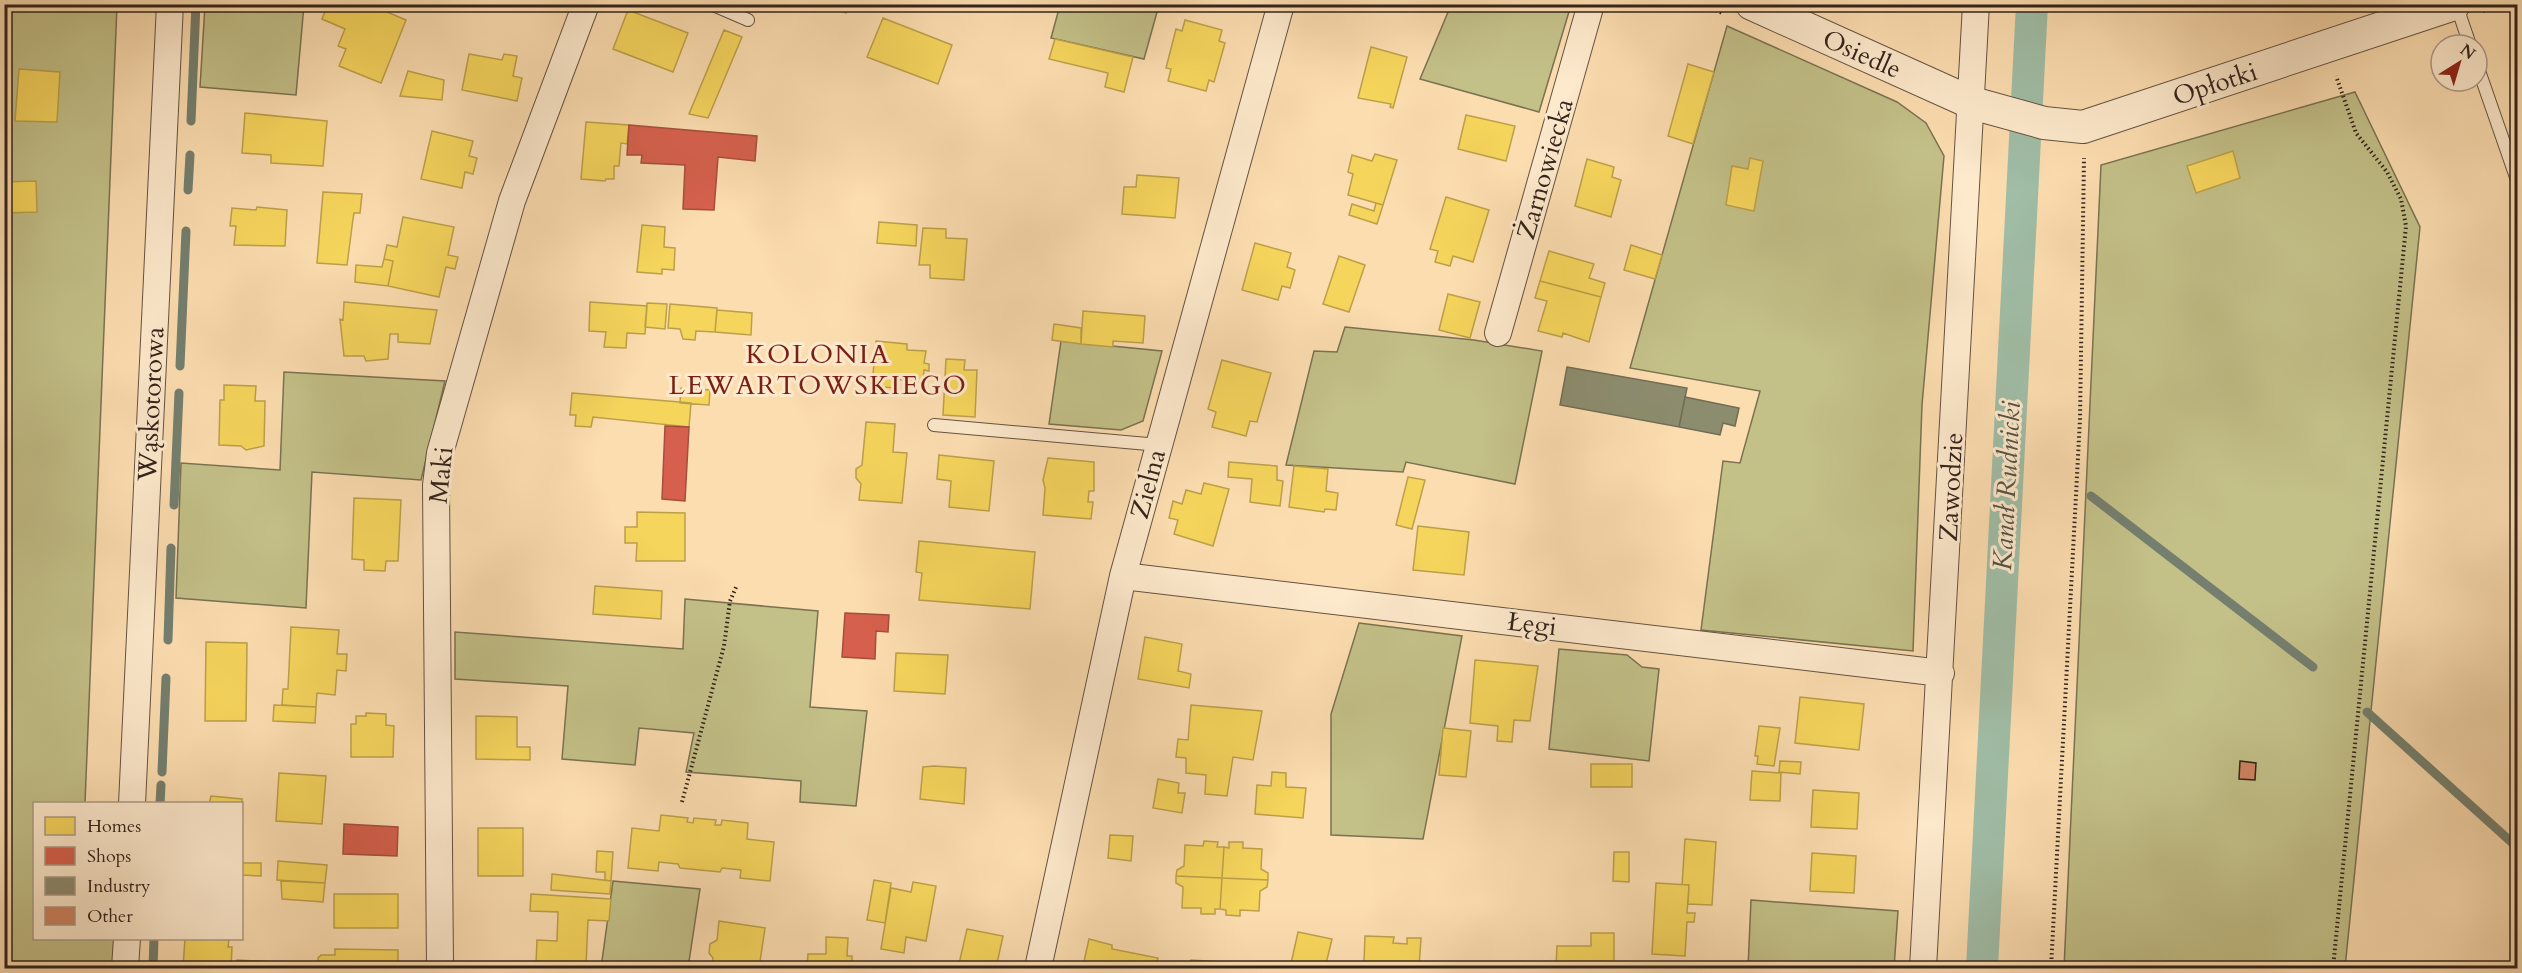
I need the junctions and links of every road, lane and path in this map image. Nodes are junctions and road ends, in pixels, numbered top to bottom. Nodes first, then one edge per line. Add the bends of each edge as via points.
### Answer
1 (170, 4) edge
2 (586, 4) edge
3 (711, 4) edge
4 (1281, 4) edge
5 (1591, 4) edge
6 (1704, 4) edge
7 (1976, 4) edge
8 (2456, 4) edge
9 (1739, 9) edge
10 (748, 20) dead end
11 (2466, 33) edge
12 (2326, 47) junction
13 (2486, 93) edge
14 (1972, 103) junction
15 (2083, 127) junction
16 (2517, 183) edge
17 (1498, 333) dead end
18 (934, 425) dead end
19 (1159, 445) junction
20 (1123, 576) junction
21 (738, 585) dead end
22 (1941, 673) junction
23 (132, 802) edge
24 (682, 802) dead end
25 (127, 940) edge
26 (125, 969) edge
27 (440, 969) edge
28 (1038, 969) edge
29 (1923, 969) edge
30 (2051, 969) edge
31 (2332, 969) edge

1 - 23 street, Wąskotorowa
2 - 27 street, Maki via 512,201 440,453 436,497
3 - 10 lane
4 - 19 street, Zielna
5 - 17 street, Żarnowiecka
6 - 9 path
7 - 14 street, Zawodzie
8 - 11 lane
8 - 12 street, Opłotki
9 - 14 street, Osiedle
12 - 15 street, Opłotki
12 - 31 path via 2356,133 2387,172 2401,199 2406,226
13 - 16 lane
14 - 15 street, Opłotki via 2043,123
14 - 22 street, Zawodzie
15 - 30 path via 2080,419
18 - 19 lane
19 - 20 street, Zielna
20 - 22 street, Łęgi
20 - 28 street, Zielna
21 - 24 path via 730,601 724,646
22 - 29 street, Zawodzie
25 - 26 street

